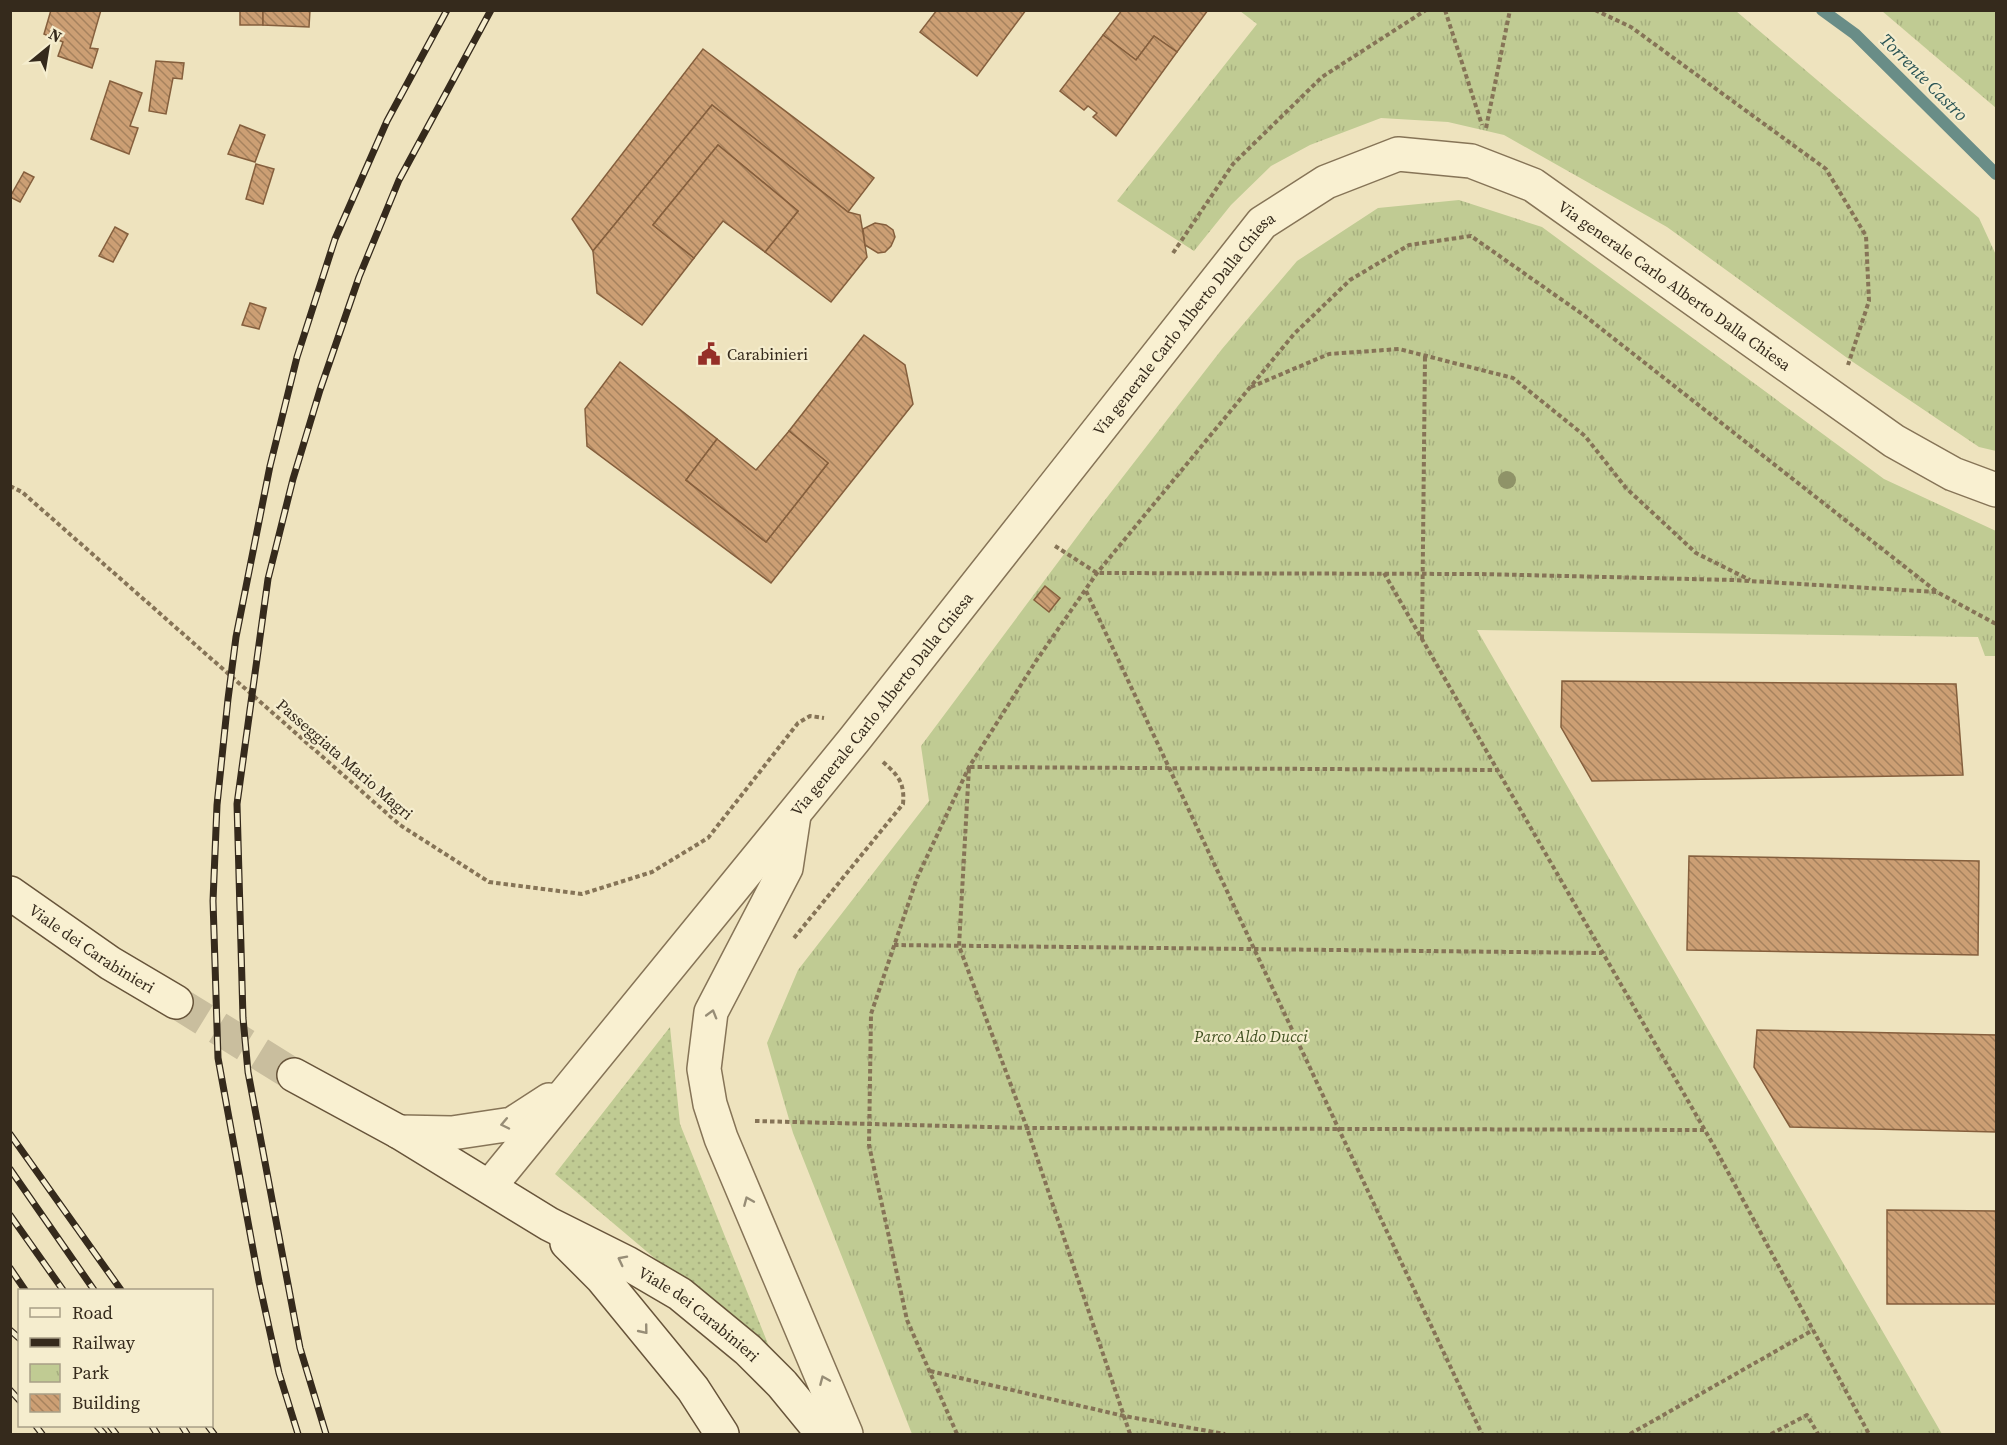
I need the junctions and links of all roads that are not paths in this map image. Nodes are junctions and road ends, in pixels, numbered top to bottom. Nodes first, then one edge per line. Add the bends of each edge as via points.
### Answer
1 (1996, 490) edge
2 (794, 813) junction
3 (10, 893) edge
4 (176, 1002) tunnel mouth
5 (294, 1075) tunnel mouth
6 (573, 1085) junction
7 (399, 1132) junction
8 (490, 1186) junction
9 (549, 1224) junction
10 (722, 1434) edge
11 (823, 1434) edge
12 (846, 1434) edge

1 - 2 street, Via generale Carlo Alberto Dalla Chiesa via 1953,474 1894,441 1533,185 1471,161 1398,154 1326,182 1262,223
2 - 6 street, Via generale Carlo Alberto Dalla Chiesa
12 -> 2 street via 721,1138 704,1069 711,1012 786,868
3 - 4 street, Viale dei Carabinieri via 110,963
5 - 7 street, Viale dei Carabinieri
6 -> 7 street, Via generale Carlo Alberto Dalla Chiesa via 512,1124 452,1133
6 - 8 street, Via generale Carlo Alberto Dalla Chiesa
7 - 8 street, Viale dei Carabinieri
8 - 9 street, Viale dei Carabinieri
9 -> 10 street, Viale dei Carabinieri via 602,1278 693,1389
11 -> 9 street, Viale dei Carabinieri via 748,1350 680,1294

